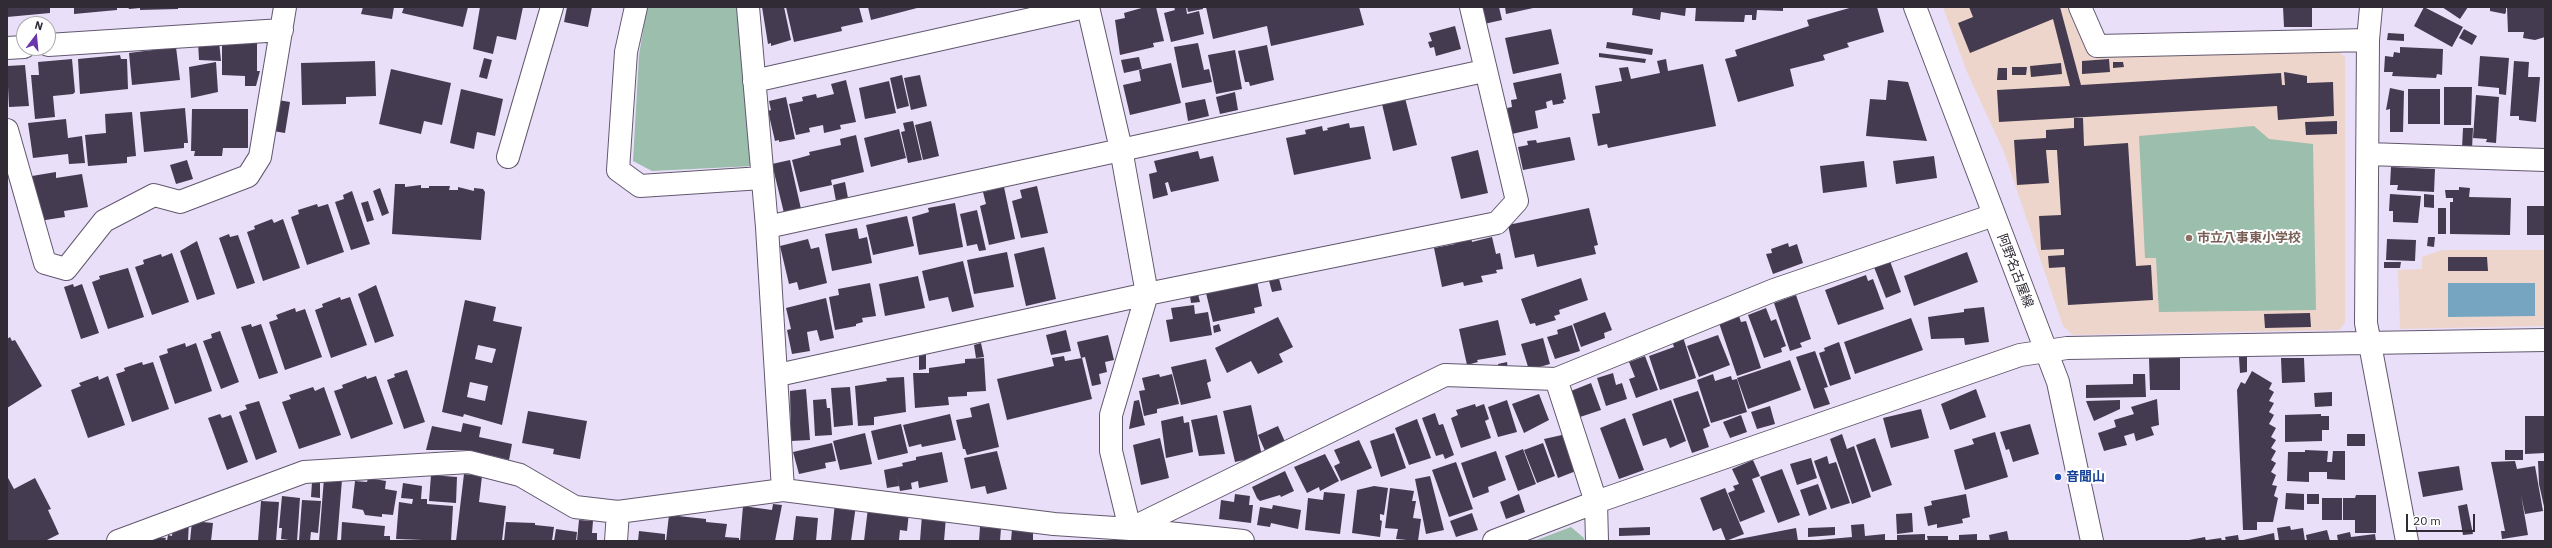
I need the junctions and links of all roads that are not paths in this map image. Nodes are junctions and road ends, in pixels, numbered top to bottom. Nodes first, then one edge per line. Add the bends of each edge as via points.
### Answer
1 (285, 7) edge
2 (552, 7) edge
3 (636, 7) edge
4 (748, 7) edge
5 (1087, 7) edge
6 (1470, 7) edge
7 (1915, 7) edge
8 (2080, 7) edge
9 (2371, 7) edge
10 (282, 30) junction
11 (2368, 40) junction
12 (56, 44) edge
13 (1484, 71) junction
14 (754, 81) junction
15 (7, 130) edge
16 (1121, 149) junction
17 (2368, 154) junction
18 (508, 157) dead end
19 (2545, 160) edge
20 (762, 178) junction
21 (1994, 215) junction
22 (768, 227) junction
23 (1147, 294) junction
24 (2545, 340) edge
25 (2368, 343) junction
26 (2046, 351) junction
27 (778, 376) junction
28 (1556, 379) junction
29 (783, 490) junction
30 (1596, 502) junction
31 (618, 512) junction
32 (1130, 529) junction
33 (1053, 533) edge
34 (118, 541) edge
35 (616, 541) edge
36 (1243, 541) edge
37 (1494, 541) edge
38 (1597, 541) edge
39 (2092, 541) edge
40 (2407, 541) edge

1 - 10 street
2 - 18 street
3 - 20 street via 626,52 618,170 640,186
4 - 14 street
5 - 14 street
5 - 16 street
6 - 13 street
7 - 21 street, 阿野名古屋線
8 - 11 street via 2097,46
9 - 11 street
10 - 12 street
10 - 15 street via 260,157 248,176 180,202 154,195 104,220 66,269 45,263
11 - 17 street
13 - 16 street
13 - 23 street via 1517,201 1497,223
14 - 20 street
16 - 22 street
16 - 23 street
17 - 19 street
17 - 25 street
20 - 22 street
21 - 26 street, 阿野名古屋線
21 - 28 street via 1774,290
22 - 27 street
23 - 27 street
23 - 32 street via 1111,415 1111,451
24 - 25 street
25 - 26 street via 2067,348
25 - 40 street
26 - 30 street via 2020,355
26 - 39 street, 阿野名古屋線 via 2058,382
27 - 29 street
28 - 30 street
28 - 32 street via 1445,375
29 - 31 street
29 - 33 street
30 - 37 street
30 - 38 street
31 - 34 street via 575,507 520,475 469,462 304,472
31 - 35 street
32 - 33 street
32 - 36 street

